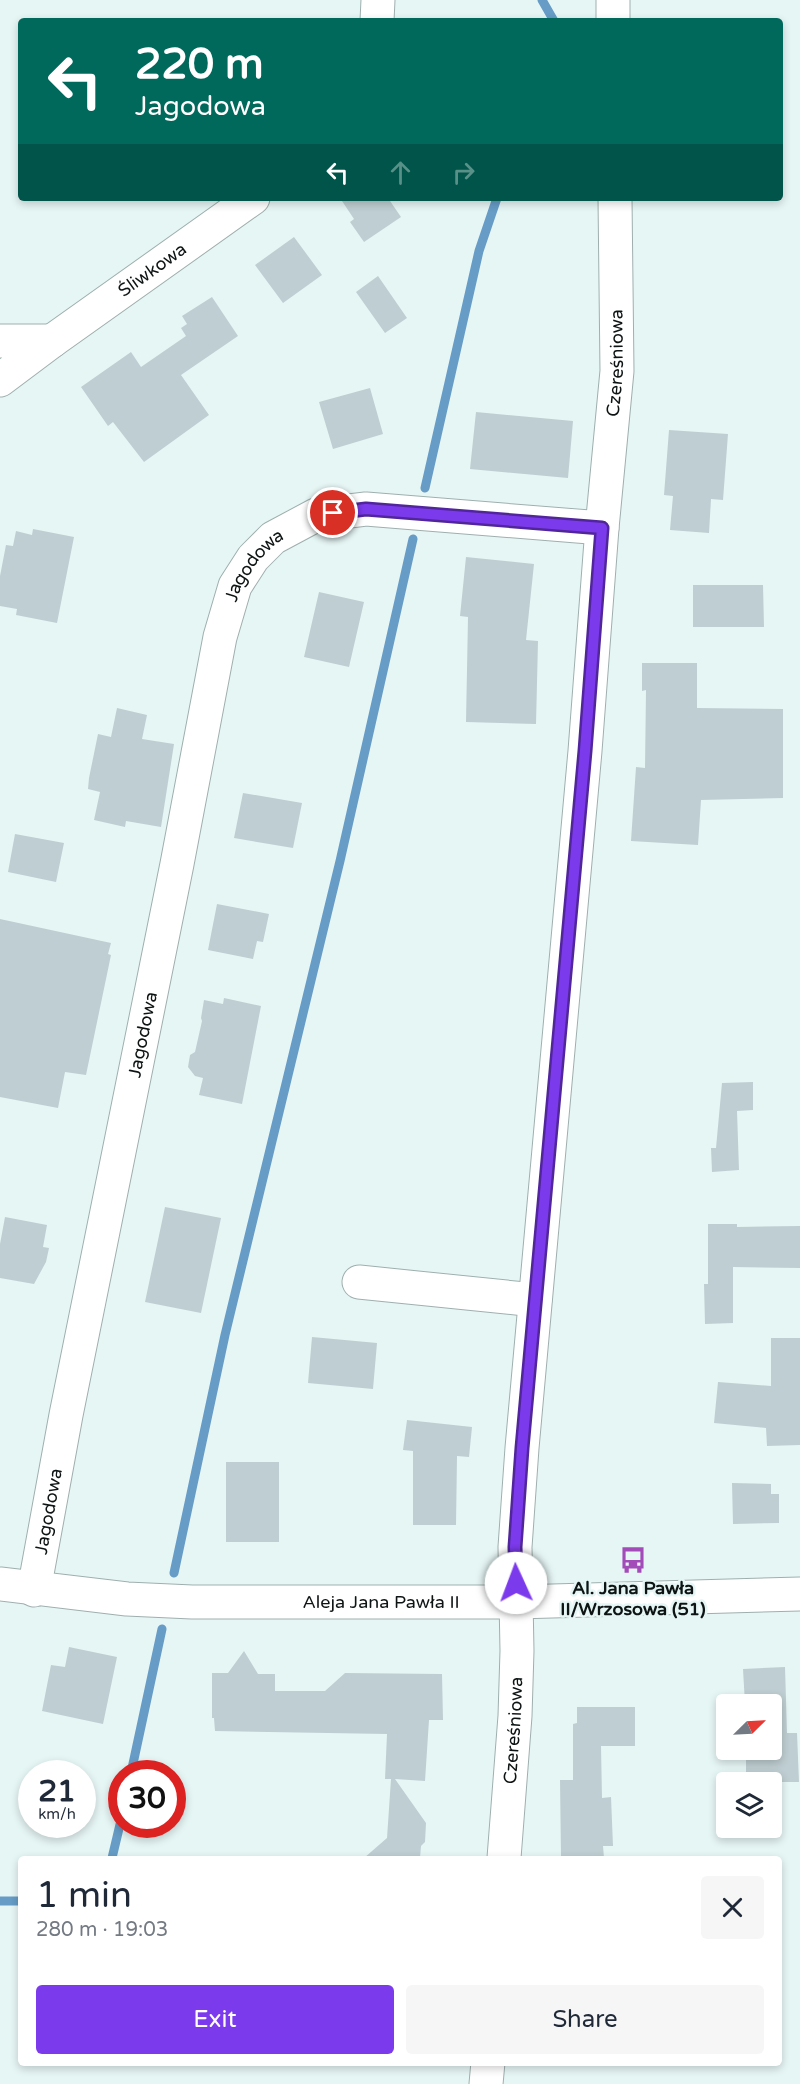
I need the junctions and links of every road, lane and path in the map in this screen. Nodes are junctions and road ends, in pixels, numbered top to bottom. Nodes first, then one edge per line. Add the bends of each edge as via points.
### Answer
1 (378, 0) edge
2 (613, 0) edge
3 (376, 18) edge
4 (613, 18) edge
5 (249, 201) edge
6 (615, 201) edge
7 (0, 341) edge
8 (52, 341) junction
9 (0, 380) edge
10 (602, 528) junction
11 (359, 1282) dead end
12 (535, 1300) junction
13 (0, 1584) edge
14 (33, 1590) junction
15 (800, 1594) edge
16 (516, 1602) junction
17 (504, 1856) edge
18 (488, 2066) edge
19 (486, 2084) edge

1 - 3 street
2 - 4 street
5 - 8 street, Śliwkowa
6 - 10 street, Czereśniowa via 617,371
7 - 8 street
8 - 9 street, Śliwkowa
10 - 12 street
10 - 14 street, Jagodowa via 366,509 316,515 273,538 253,558 235,586 220,637
11 - 12 street
12 - 16 street via 515,1547
13 - 14 street, Aleja Jana Pawła II
14 - 16 street, Aleja Jana Pawła II via 192,1602
15 - 16 street, Aleja Jana Pawła II
16 - 17 street, Czereśniowa via 515,1716
18 - 19 street

